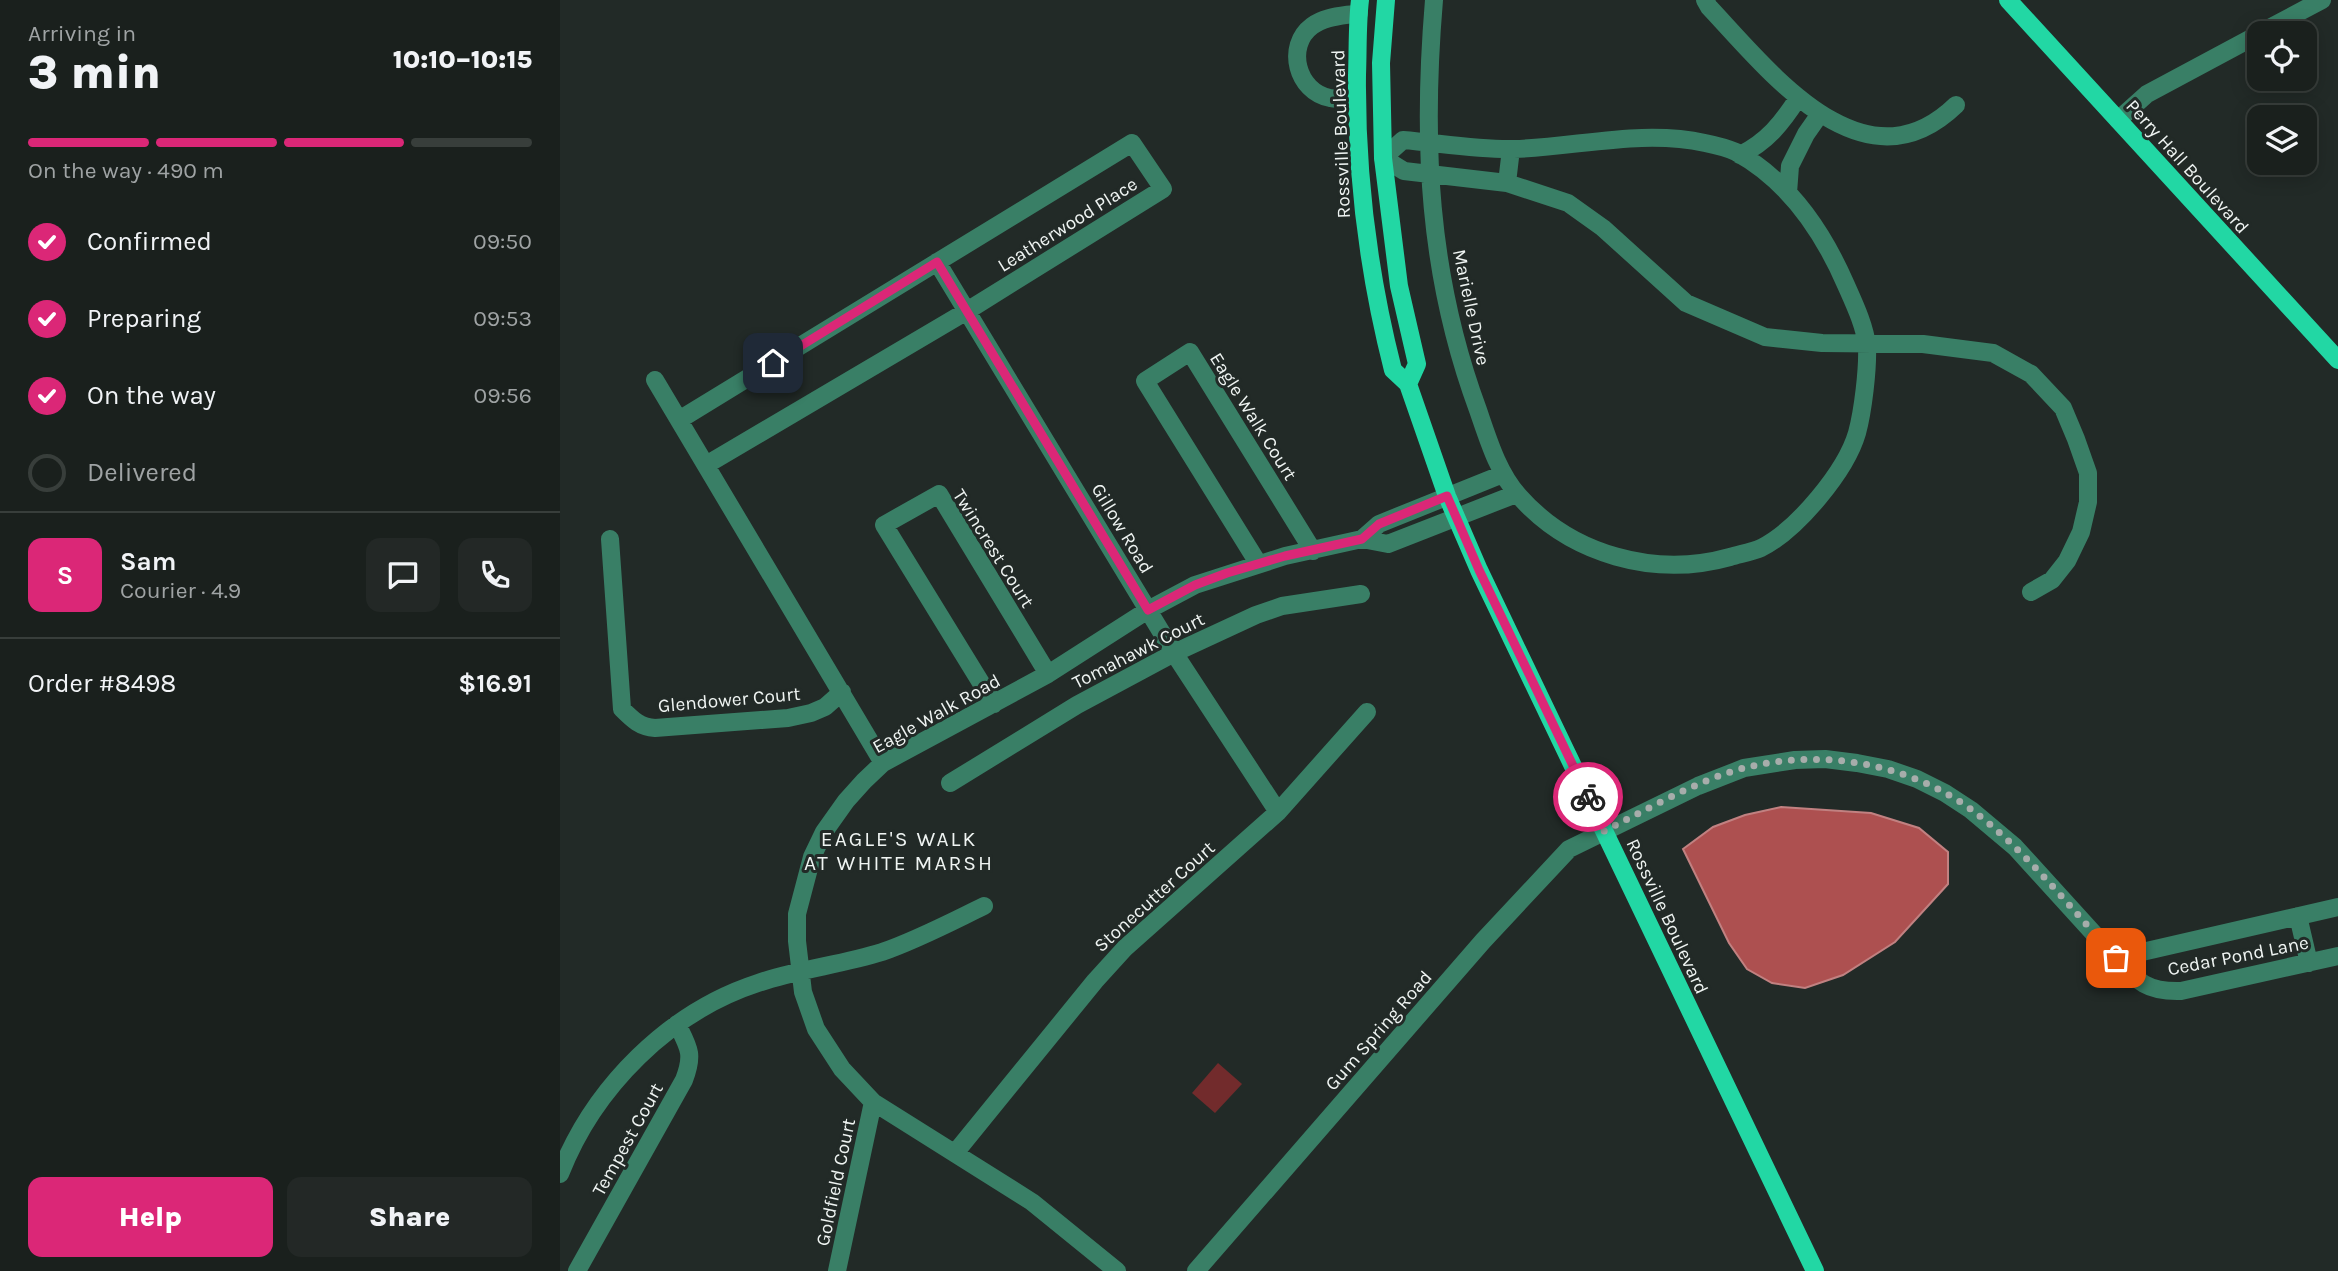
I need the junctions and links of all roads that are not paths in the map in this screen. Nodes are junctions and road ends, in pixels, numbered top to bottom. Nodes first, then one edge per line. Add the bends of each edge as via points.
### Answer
1 (1385, 0) edge
2 (1434, 0) edge
3 (1705, 0) edge
4 (2008, 0) edge
5 (2322, 0) edge
6 (1359, 7) edge
7 (2284, 21) edge
8 (2247, 41) edge
9 (1357, 98) junction
10 (1798, 98) junction
11 (1956, 105) dead end
12 (1820, 114) junction
13 (2118, 120) junction
14 (1429, 142) junction
15 (1511, 149) junction
16 (1740, 155) junction
17 (1383, 158) junction
18 (1429, 173) junction
19 (1507, 183) junction
20 (1788, 193) junction
21 (937, 262) junction
22 (967, 311) junction
23 (1867, 344) junction
24 (2338, 360) edge
25 (655, 380) dead end
26 (1408, 384) junction
27 (679, 420) junction
28 (706, 465) junction
29 (1503, 474) junction
30 (1516, 494) junction
31 (1447, 496) junction
32 (1457, 519) junction
33 (610, 539) dead end
34 (1362, 539) junction
35 (1312, 551) junction
36 (1258, 563) junction
37 (2032, 592) dead end
38 (1360, 593) dead end
39 (1148, 610) junction
40 (1174, 653) junction
41 (1048, 674) junction
42 (842, 692) junction
43 (994, 704) junction
44 (1367, 712) dead end
45 (883, 763) junction
46 (950, 783) dead end
47 (1278, 812) junction
48 (1604, 831) junction
49 (984, 906) dead end
50 (2338, 907) edge
51 (2298, 916) junction
52 (2338, 956) edge
53 (2116, 958) junction
54 (2309, 963) junction
55 (799, 972) junction
56 (677, 1024) junction
57 (873, 1102) junction
58 (955, 1153) junction
59 (560, 1174) edge
60 (577, 1271) edge
61 (837, 1271) edge
62 (1117, 1271) edge
63 (1196, 1271) edge
64 (1815, 1271) edge

1 - 17 main road, Rossville Boulevard
2 - 14 street, Marielle Drive
3 - 10 street
4 - 13 main road, Perry Hall Boulevard
5 - 7 street
6 - 9 main road, Rossville Boulevard
6 - 9 street via 1310,27 1296,58 1306,83 1317,92 1328,98
8 - 13 street via 2147,94
9 - 26 main road, Rossville Boulevard via 1359,178 1369,258 1393,370
10 - 12 street
10 - 16 street via 1780,125 1758,146
11 - 12 street via 1938,122 1915,133 1876,137
12 - 20 street via 1790,166
13 - 24 main road, Perry Hall Boulevard
14 - 15 street
14 - 17 street via 1403,139
14 - 18 street, Marielle Drive
15 - 16 street via 1647,137 1679,138
15 - 19 street
16 - 20 street
17 - 18 street via 1404,172
17 - 26 main road, Rossville Boulevard via 1392,248 1417,364
18 - 19 street
18 - 29 street, Marielle Drive via 1439,264 1461,365
19 - 23 street via 1567,203 1603,228 1686,303 1765,337
20 - 23 street via 1834,258
21 - 22 street, Gillow Road
21 - 22 street, Leatherwood Place via 1132,142 1163,189
21 - 27 street, Leatherwood Place
22 - 28 street, Leatherwood Place
22 - 39 street, Gillow Road
23 - 30 street, Marielle Drive via 1856,436 1815,503 1789,529 1760,548 1709,563 1655,565 1603,554 1548,523
23 - 37 street via 1923,344 1993,353 2031,374 2063,408 2088,473 2088,502 2067,561 2052,580
25 - 27 street
26 - 31 main road, Rossville Boulevard
27 - 28 street
28 - 42 street
29 - 30 street, Marielle Drive
29 - 31 street
30 - 32 street
31 - 32 main road, Rossville Boulevard
31 - 34 street, Eagle Walk Road via 1379,524
32 - 34 street, Eagle Walk Road via 1388,544
32 - 48 main road, Rossville Boulevard
33 - 42 street, Glendower Court via 622,709 633,720 655,728 788,718 818,710
34 - 35 street, Eagle Walk Road
35 - 36 street, Eagle Walk Road
35 - 36 street, Eagle Walk Court via 1190,352 1145,381
36 - 39 street, Eagle Walk Road via 1195,585
38 - 40 street, Tomahawk Court via 1282,606
39 - 40 street, Gillow Road
39 - 41 street, Eagle Walk Road
40 - 46 street, Tomahawk Court via 1077,705
40 - 47 street, Gillow Road
41 - 43 street, Eagle Walk Road
41 - 43 street, Twincrest Court via 939,494 884,526
42 - 45 street
43 - 45 street, Eagle Walk Road
44 - 47 street, Stonecutter Court
45 - 55 street, Eagle Walk Road via 846,801 812,858 797,915
47 - 58 street, Stonecutter Court via 1125,948
48 - 53 street, Cedar Pond Lane via 1744,768 1825,759 1888,769 1945,793 1994,828
48 - 63 street, Gum Spring Road via 1569,849
48 - 64 main road, Rossville Boulevard
49 - 55 street via 884,951
50 - 51 street, Cedar Pond Lane
51 - 53 street, Cedar Pond Lane
51 - 54 street
52 - 54 street, Cedar Pond Lane
53 - 54 street, Cedar Pond Lane via 2145,985 2168,992
55 - 56 street via 727,994
55 - 57 street, Eagle Walk Road via 827,1050
56 - 59 street via 626,1069 598,1103
56 - 60 street, Tempest Court via 691,1055 684,1080
57 - 58 street, Eagle Walk Road
57 - 61 street, Goldfield Court
58 - 62 street, Eagle Walk Road via 1032,1202

